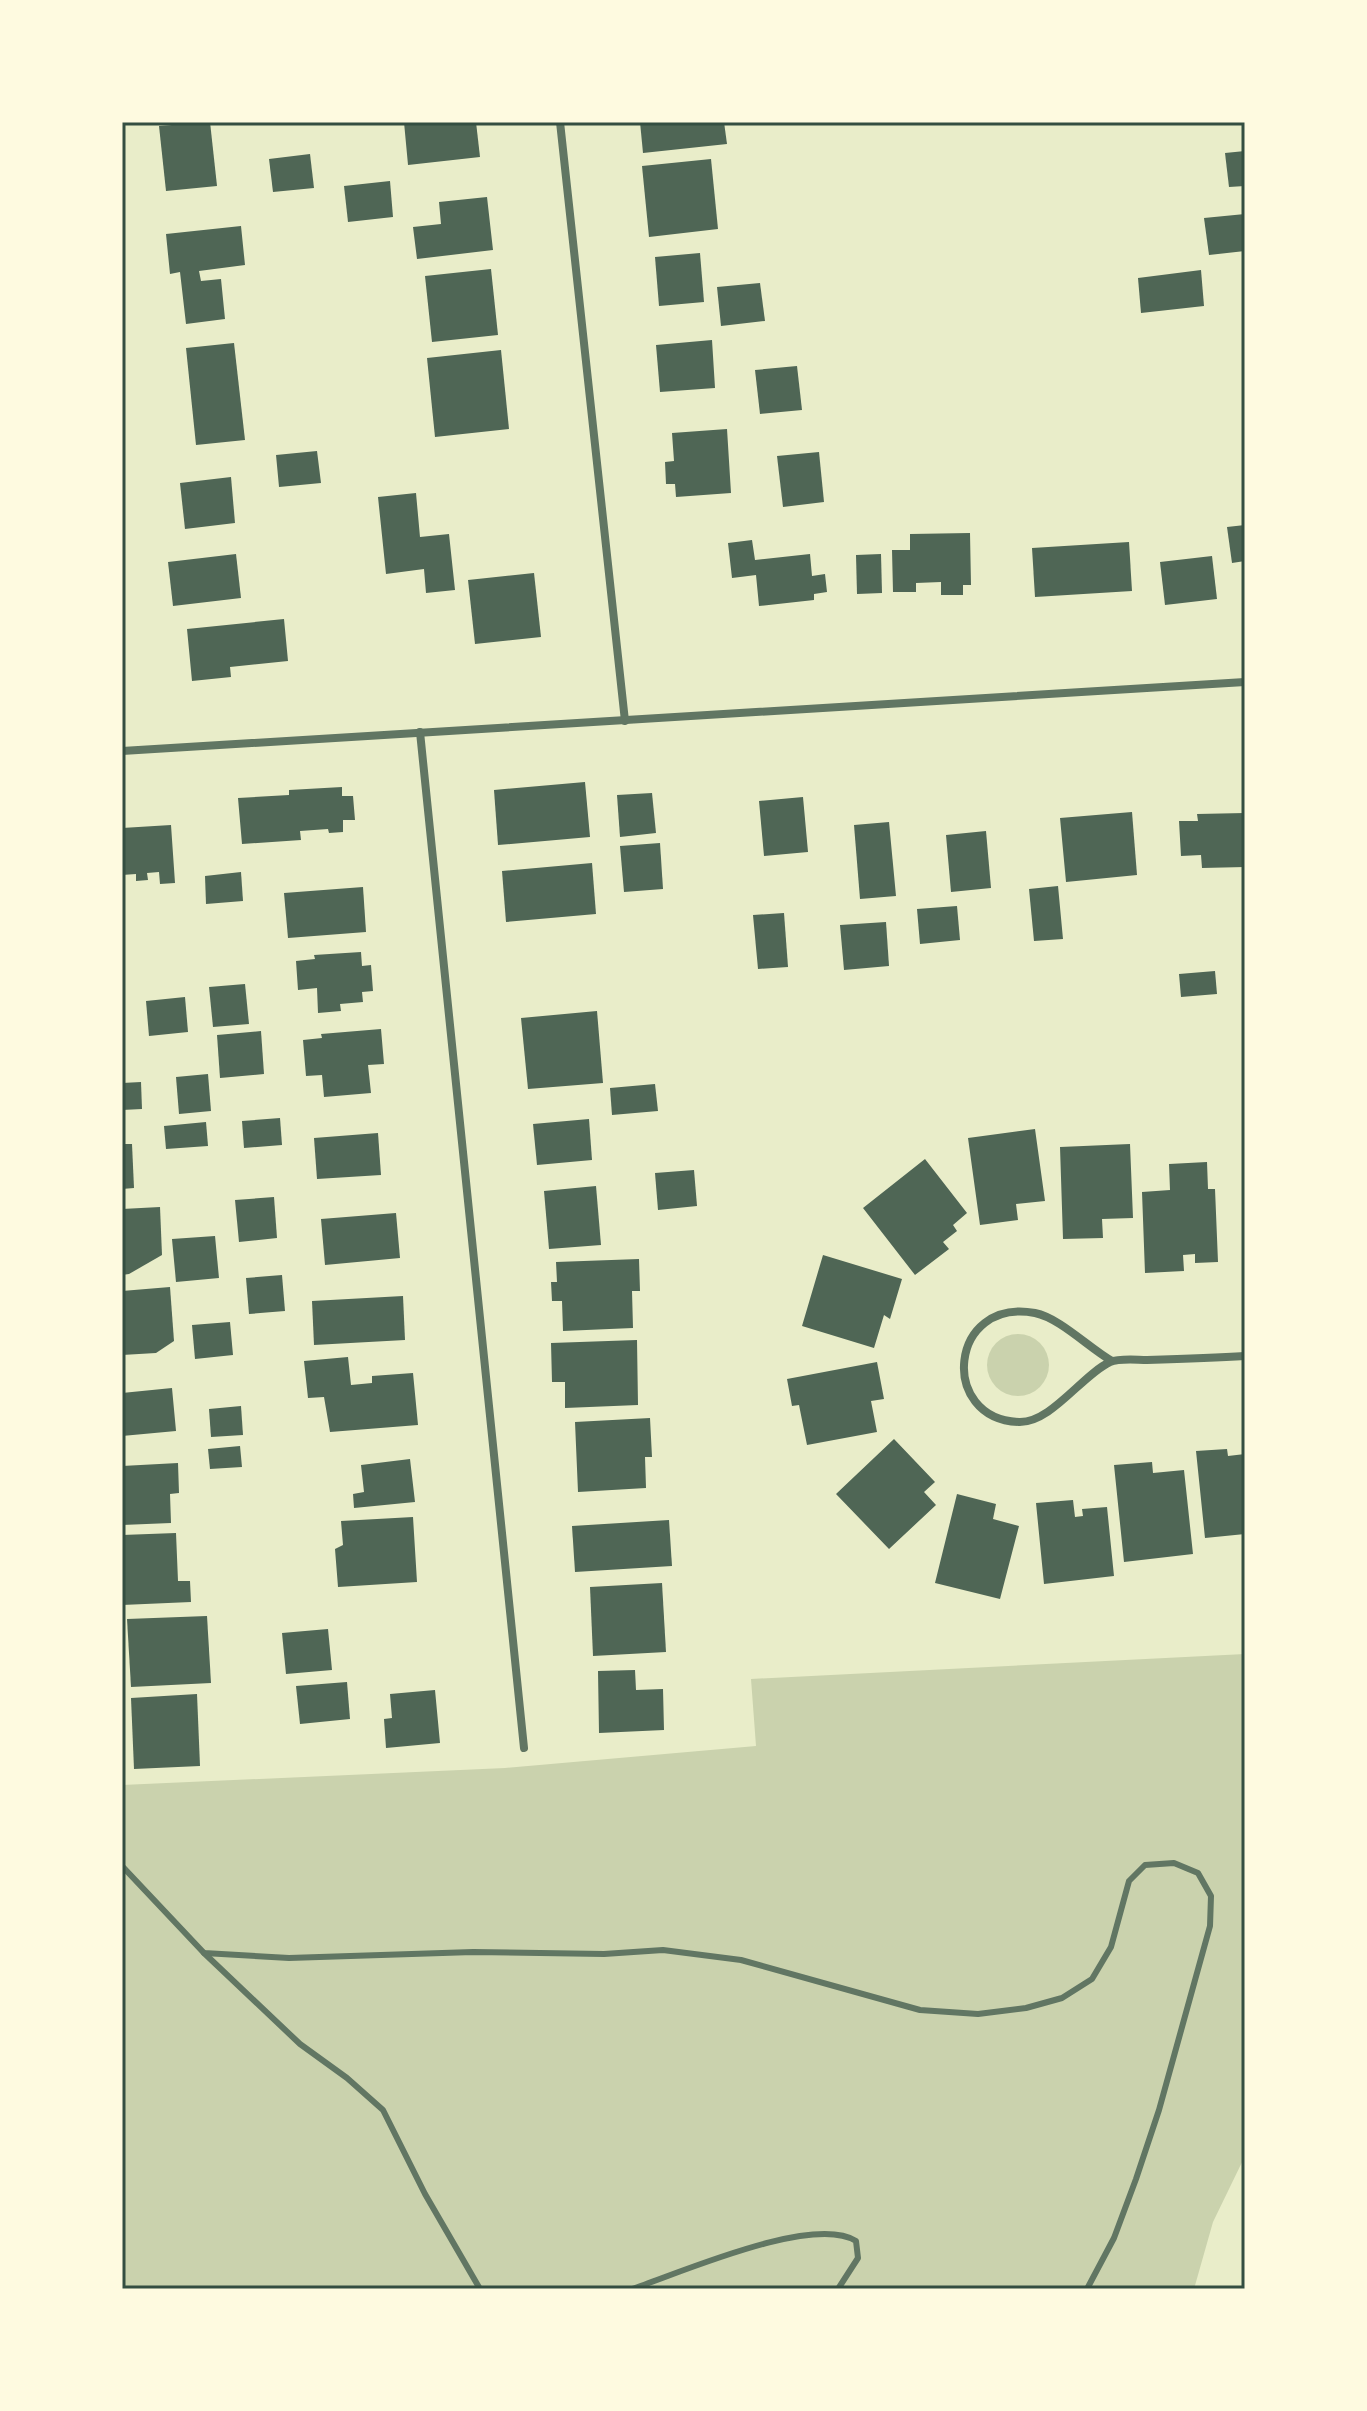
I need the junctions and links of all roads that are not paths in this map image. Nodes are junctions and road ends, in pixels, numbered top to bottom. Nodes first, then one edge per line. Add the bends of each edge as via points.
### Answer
1 (560, 122) edge
2 (1245, 682) edge
3 (625, 721) junction
4 (420, 732) junction
5 (122, 751) edge
6 (1245, 1356) edge
7 (1112, 1361) junction
8 (524, 1748) dead end
9 (122, 1866) edge
10 (204, 1953) junction
11 (480, 2289) edge
12 (632, 2289) edge
13 (838, 2289) edge
14 (1087, 2289) edge

1 - 3 street
2 - 3 street
3 - 4 street
4 - 5 street
4 - 8 street
6 - 7 street
7 - 7 street via 1059,1324 1021,1312 987,1321 976,1331 966,1345 964,1370 968,1388 988,1414 1023,1423
9 - 10 lane
10 - 11 lane via 300,2044 383,2110
10 - 14 lane via 289,1958 663,1950 741,1960 920,2010 978,2014 1062,1998 1092,1979 1111,1947 1129,1881 1145,1865 1174,1863 1198,1873 1211,1896 1210,1926 1136,2179
12 - 13 lane via 713,2259 824,2233 846,2234 856,2241 858,2258

